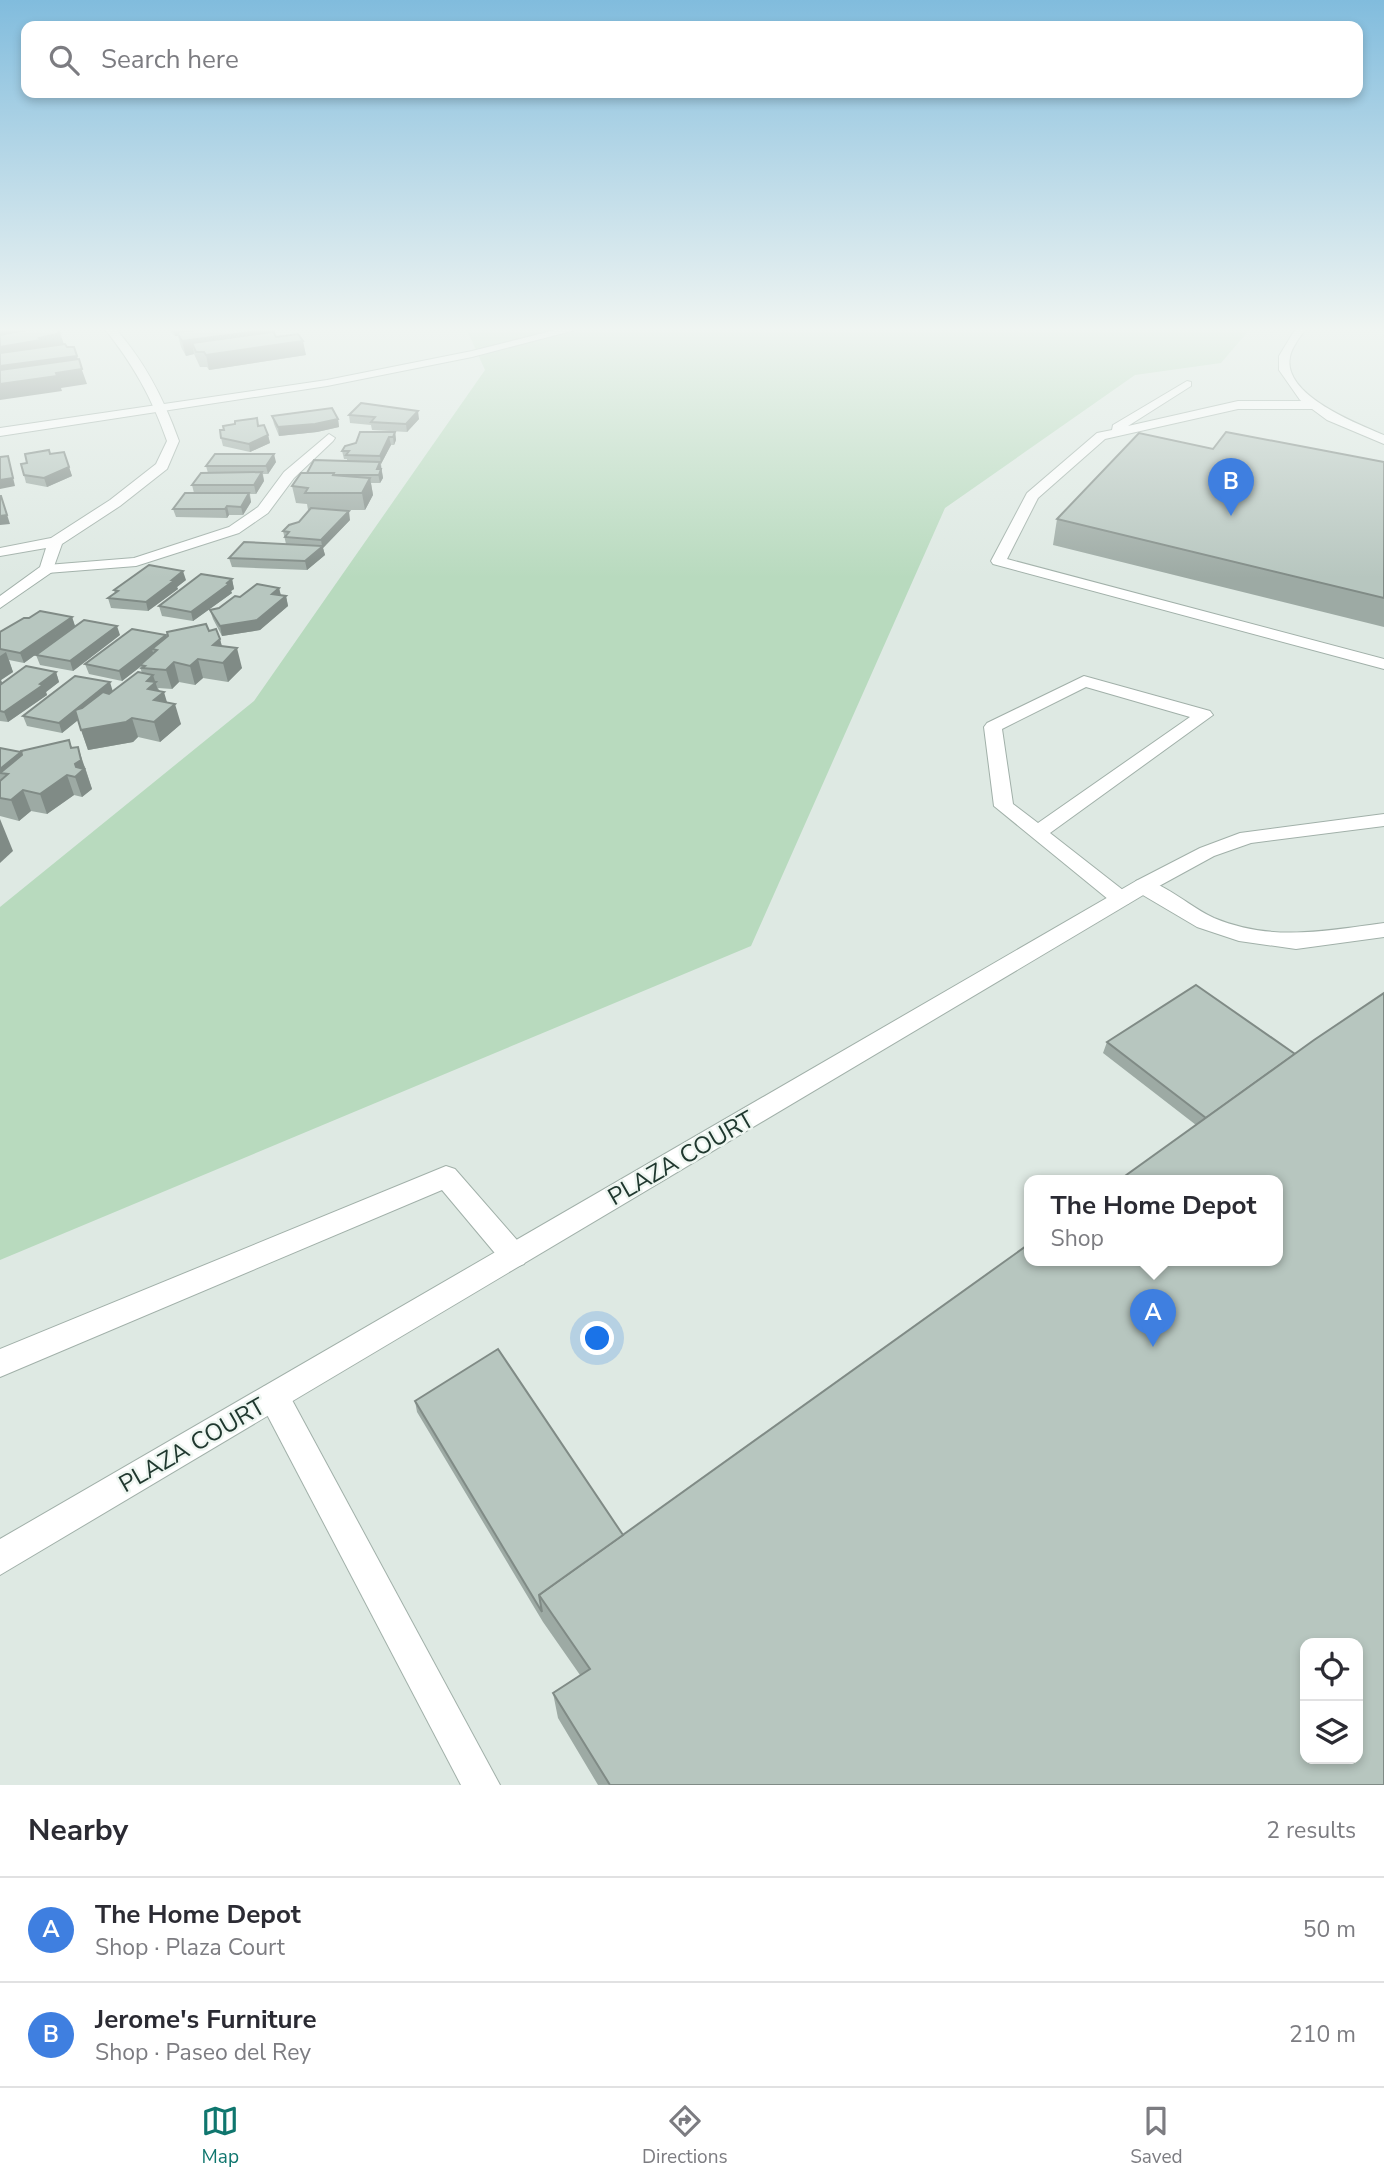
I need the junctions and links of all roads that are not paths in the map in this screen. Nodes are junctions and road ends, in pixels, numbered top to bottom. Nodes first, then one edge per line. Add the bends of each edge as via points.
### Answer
1 (133, 411) edge
2 (163, 411) edge
3 (1144, 411) edge
4 (1210, 411) edge
5 (1323, 411) edge
6 (0, 432) edge
7 (1107, 435) junction
8 (329, 438) dead end
9 (1384, 440) edge
10 (55, 542) junction
11 (0, 552) edge
12 (47, 569) junction
13 (0, 603) edge
14 (1384, 664) edge
15 (1384, 820) edge
16 (1037, 833) junction
17 (1132, 892) junction
18 (1384, 930) edge
19 (514, 1256) junction
20 (0, 1363) edge
21 (274, 1397) junction
22 (0, 1558) edge
23 (481, 1785) edge

1 - 6 street
2 - 10 street via 173,441 162,466
3 - 7 street
4 - 7 street
5 - 9 street
7 - 14 street via 1032,496 998,562
8 - 12 street via 289,475 262,510 234,530 136,562
10 - 11 street
10 - 12 street
12 - 13 street
15 - 17 street, PLAZA COURT via 1247,837 1207,852
16 - 16 street via 1004,806 993,727 1084,681 1204,715
16 - 17 street
17 - 18 street via 1239,934 1296,942
17 - 19 street, PLAZA COURT
19 - 20 street via 446,1177
19 - 21 street, PLAZA COURT
21 - 22 street, PLAZA COURT
21 - 23 street

